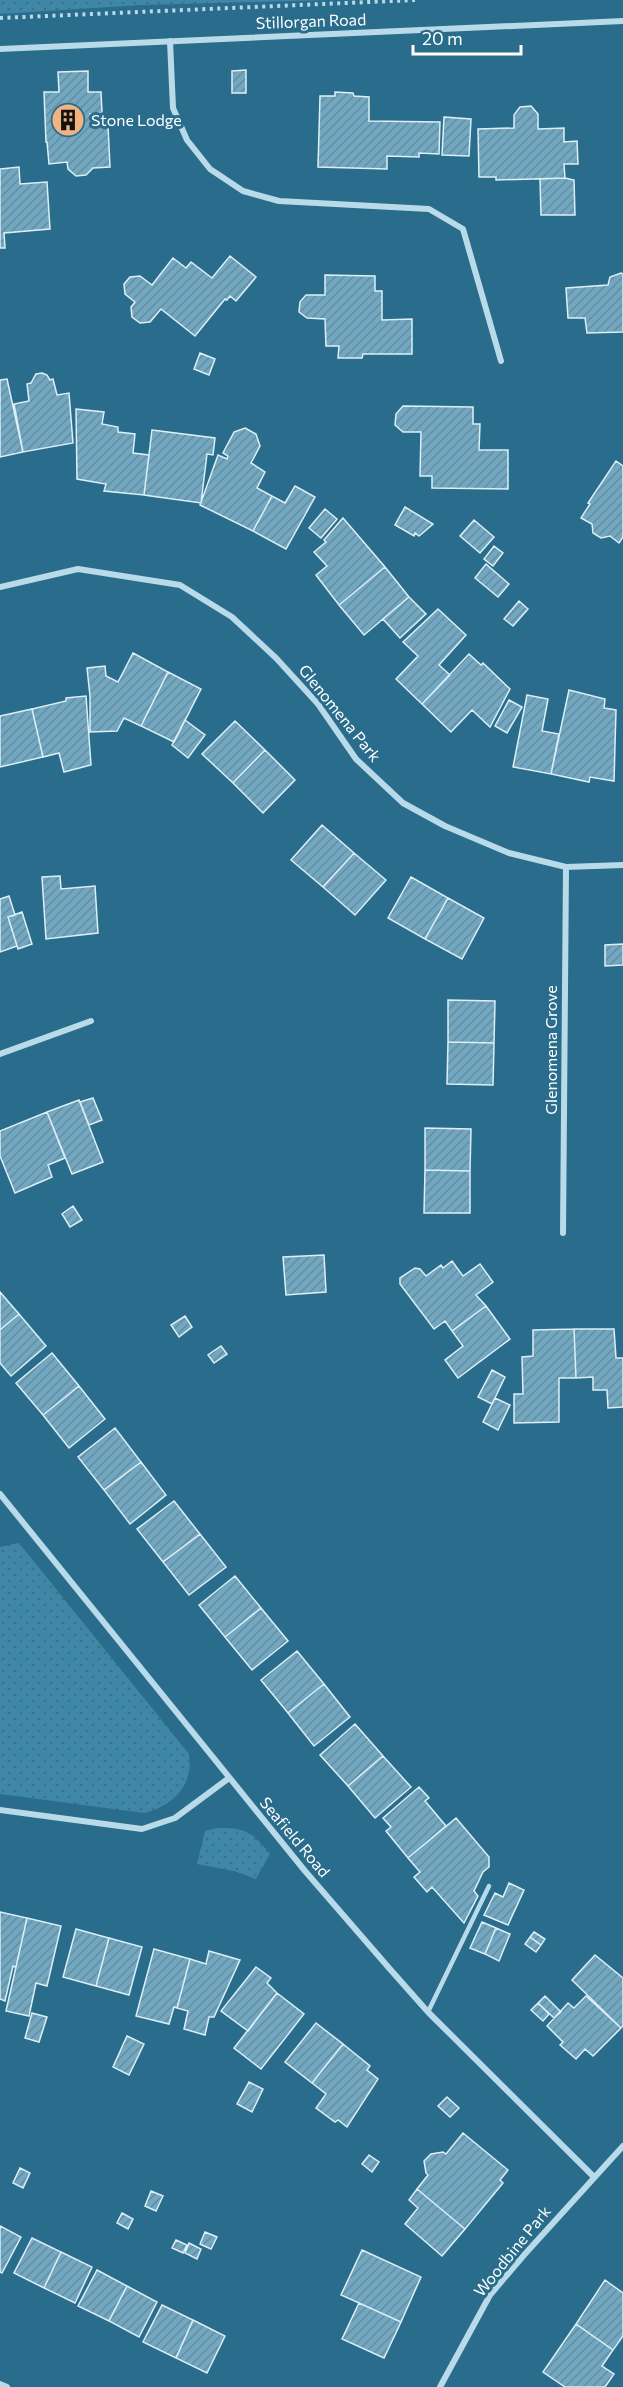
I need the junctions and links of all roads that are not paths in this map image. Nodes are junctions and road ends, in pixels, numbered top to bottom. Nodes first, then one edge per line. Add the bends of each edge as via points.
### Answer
1 (623, 21) edge
2 (170, 41) junction
3 (0, 49) edge
4 (501, 361) dead end
5 (0, 587) edge
6 (623, 865) edge
7 (566, 867) junction
8 (91, 1022) dead end
9 (0, 1054) edge
10 (563, 1233) dead end
11 (0, 1494) edge
12 (229, 1778) junction
13 (0, 1810) edge
14 (489, 1886) dead end
15 (428, 2012) junction
16 (623, 2146) edge
17 (593, 2176) junction
18 (0, 2384) edge
19 (7, 2387) edge
20 (440, 2387) edge

1 - 2 street, Stillorgan Road
2 - 3 street, Stillorgan Road
2 - 4 street via 173,108 186,140 210,169 243,191 279,201 429,209 463,229
5 - 7 street, Glenomena Park via 78,569 180,585 232,616 276,658 318,704 356,759 403,803 509,854
6 - 7 street, Glenomena Park
7 - 10 street, Glenomena Grove
8 - 9 street
11 - 12 street, Seafield Road
12 - 13 street via 175,1818 142,1829
12 - 15 street, Seafield Road
14 - 15 lane
15 - 17 street, Seafield Road
16 - 17 street, Woodbine Park
17 - 20 street, Woodbine Park via 490,2295
18 - 19 street

